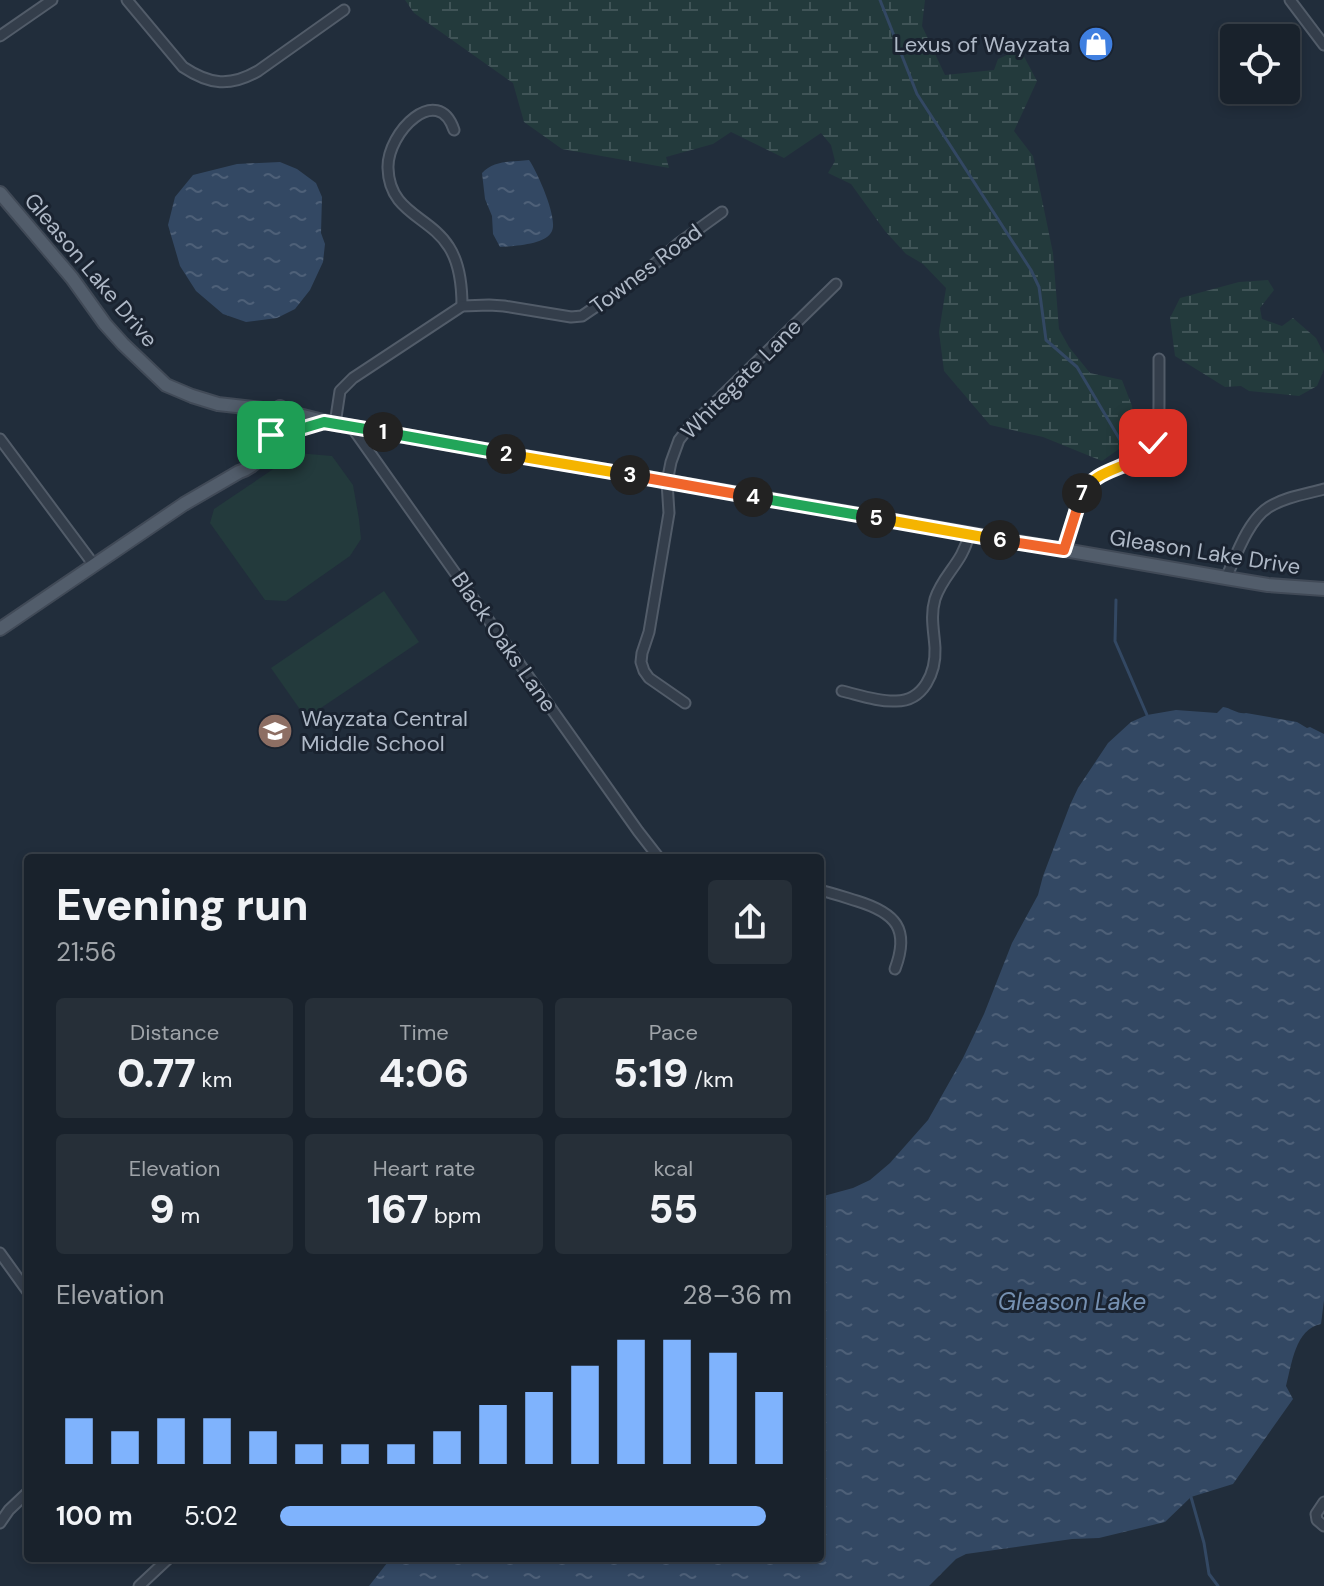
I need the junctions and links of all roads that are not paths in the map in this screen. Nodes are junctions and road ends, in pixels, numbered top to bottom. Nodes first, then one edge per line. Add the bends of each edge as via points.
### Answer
1 (52, 0) edge
2 (127, 0) edge
3 (1290, 0) edge
4 (344, 10) dead end
5 (0, 36) edge
6 (1324, 45) edge
7 (454, 130) dead end
8 (0, 193) edge
9 (722, 212) dead end
10 (836, 284) dead end
11 (462, 306) junction
12 (1159, 359) dead end
13 (291, 413) junction
14 (270, 415) junction
15 (329, 423) junction
16 (351, 426) junction
17 (297, 430) junction
18 (0, 439) edge
19 (276, 439) junction
20 (667, 482) junction
21 (1324, 489) edge
22 (969, 534) junction
23 (1064, 550) junction
24 (94, 565) junction
25 (1226, 578) junction
26 (1324, 589) edge
27 (0, 629) edge
28 (842, 691) dead end
29 (685, 703) dead end
30 (656, 854) edge
31 (824, 891) edge
32 (895, 969) dead end
33 (0, 1253) edge
34 (24, 1286) edge
35 (24, 1496) edge
36 (1324, 1502) edge
37 (0, 1523) edge
38 (1324, 1526) edge
39 (165, 1562) edge
40 (139, 1586) edge

1 - 5 street
2 - 4 street via 183,67 220,82 246,78
3 - 6 street
7 - 11 street via 441,113 425,111 395,139 387,166 402,206 451,250 460,275
8 - 14 main road, Gleason Lake Drive via 123,344 166,385
9 - 11 street, Townes Road via 582,316
10 - 20 street, Whitegate Lane via 686,431 674,450
11 - 15 street via 353,378 340,391
12 - 23 street via 1158,432 1153,443 1138,460 1087,486
13 - 14 main road via 280,407
13 - 15 main road, Gleason Lake Drive
13 - 17 main road
14 - 19 main road
15 - 16 main road, Gleason Lake Drive
15 - 17 main road, Gleason Lake Drive
16 - 20 main road, Gleason Lake Drive
16 - 30 street, Black Oaks Lane
17 - 19 main road via 290,442
18 - 24 street
19 - 24 main road via 243,462 239,472
20 - 22 main road, Gleason Lake Drive
20 - 29 street, Whitegate Lane via 669,513 641,662 649,678
21 - 25 street via 1281,501 1259,515
22 - 23 main road, Gleason Lake Drive
22 - 28 street via 934,602 934,668 921,691 892,701
23 - 25 main road, Gleason Lake Drive
24 - 27 main road
25 - 26 main road, Gleason Lake Drive
31 - 32 street via 889,914 901,938
33 - 34 street
35 - 37 street
36 - 38 street via 1316,1514
39 - 40 street

